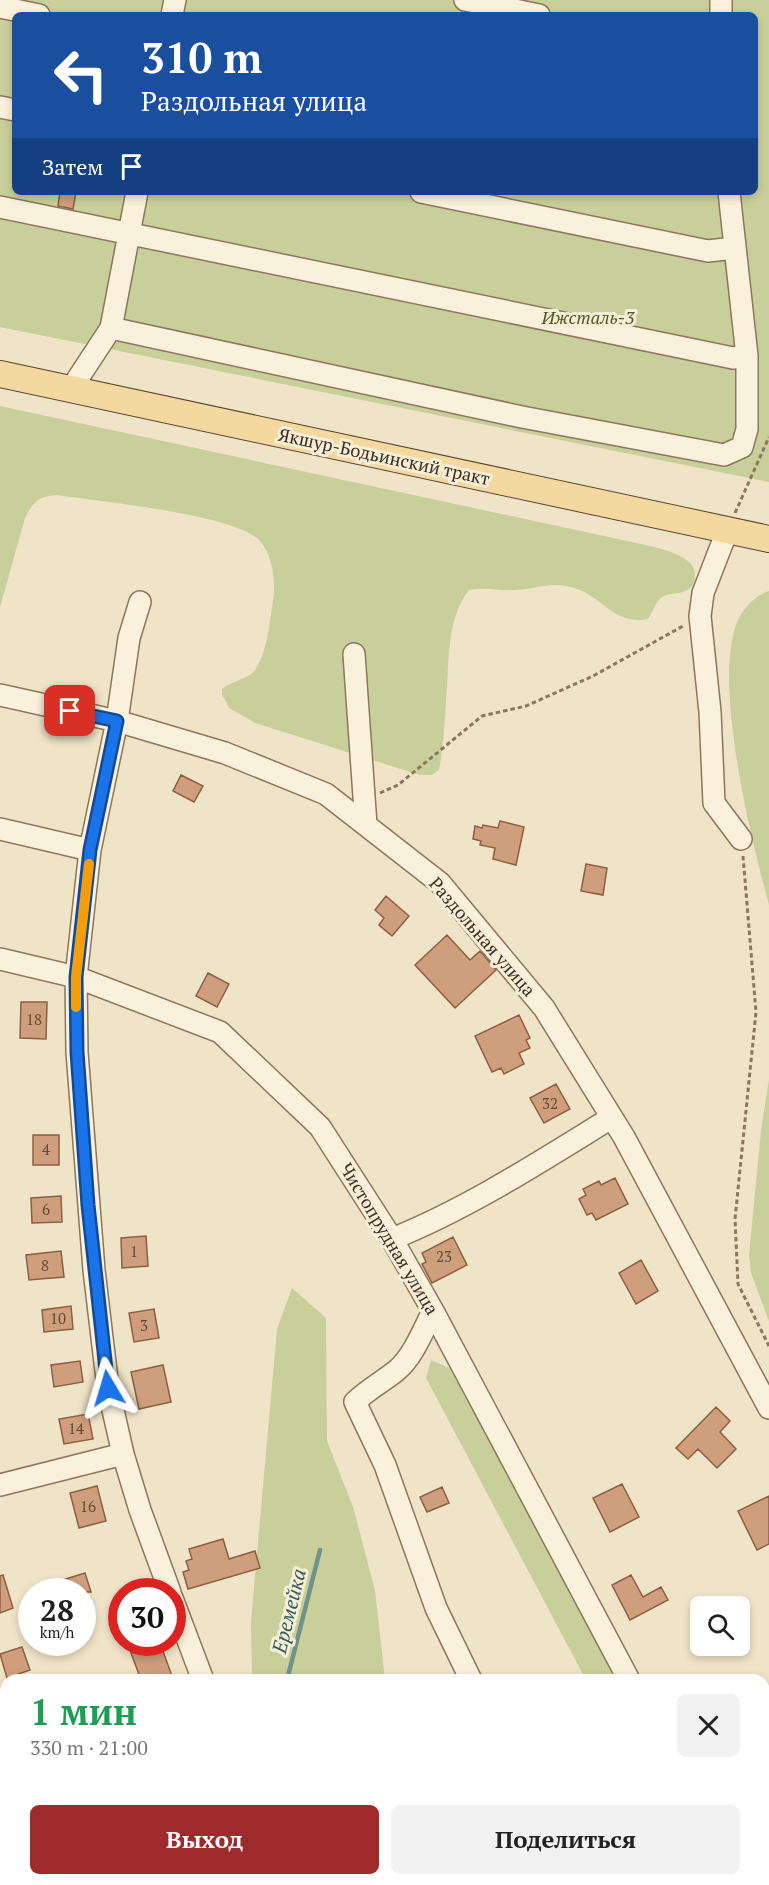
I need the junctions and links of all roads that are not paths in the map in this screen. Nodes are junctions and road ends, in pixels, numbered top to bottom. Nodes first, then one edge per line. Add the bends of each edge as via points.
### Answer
1 (465, 0) edge
2 (0, 7) edge
3 (24, 12) edge
4 (524, 12) edge
5 (136, 195) edge
6 (436, 195) edge
7 (729, 195) edge
8 (0, 207) edge
9 (129, 233) junction
10 (734, 248) junction
11 (111, 328) junction
12 (747, 356) junction
13 (0, 374) edge
14 (71, 389) junction
15 (727, 531) junction
16 (769, 539) edge
17 (140, 602) dead end
18 (354, 654) dead end
19 (0, 695) edge
20 (117, 721) junction
21 (366, 825) junction
22 (0, 829) edge
23 (741, 839) road end
24 (90, 850) junction
25 (0, 960) edge
26 (76, 977) junction
27 (611, 1118) junction
28 (392, 1239) junction
29 (433, 1311) junction
30 (769, 1408) edge
31 (123, 1454) junction
32 (0, 1485) edge
33 (165, 1578) edge
34 (186, 1635) edge
35 (201, 1674) edge
36 (468, 1674) edge
37 (626, 1674) edge

1 - 4 street
2 - 3 street
5 - 9 street
6 - 10 street via 708,251
7 - 10 street
8 - 9 street
9 - 11 street
9 - 12 street via 733,358
10 - 12 street
11 - 12 street via 522,417 724,455 742,447 747,429
11 - 14 street
13 - 14 main road, Якшур-Бодьинский тракт
14 - 15 main road, Якшур-Бодьинский тракт
15 - 16 main road, Якшур-Бодьинский тракт
15 - 23 street via 703,593 700,616 714,803
17 - 20 street via 129,638
18 - 21 street
19 - 20 street, Раздольная улица
20 - 21 street, Раздольная улица via 225,753 326,794
20 - 24 street
21 - 27 street, Раздольная улица via 440,883 544,1008
22 - 24 street
24 - 26 street
25 - 26 street, Чистопрудная улица
26 - 28 street, Чистопрудная улица via 220,1032 320,1127
26 - 31 street via 77,1052 94,1270 108,1388
27 - 28 street via 510,1179
27 - 30 street, Раздольная улица
28 - 29 street, Чистопрудная улица
29 - 36 street via 398,1370 355,1402 385,1465 436,1608
29 - 37 street, Чистопрудная улица
31 - 32 street
31 - 33 street
34 - 35 street

